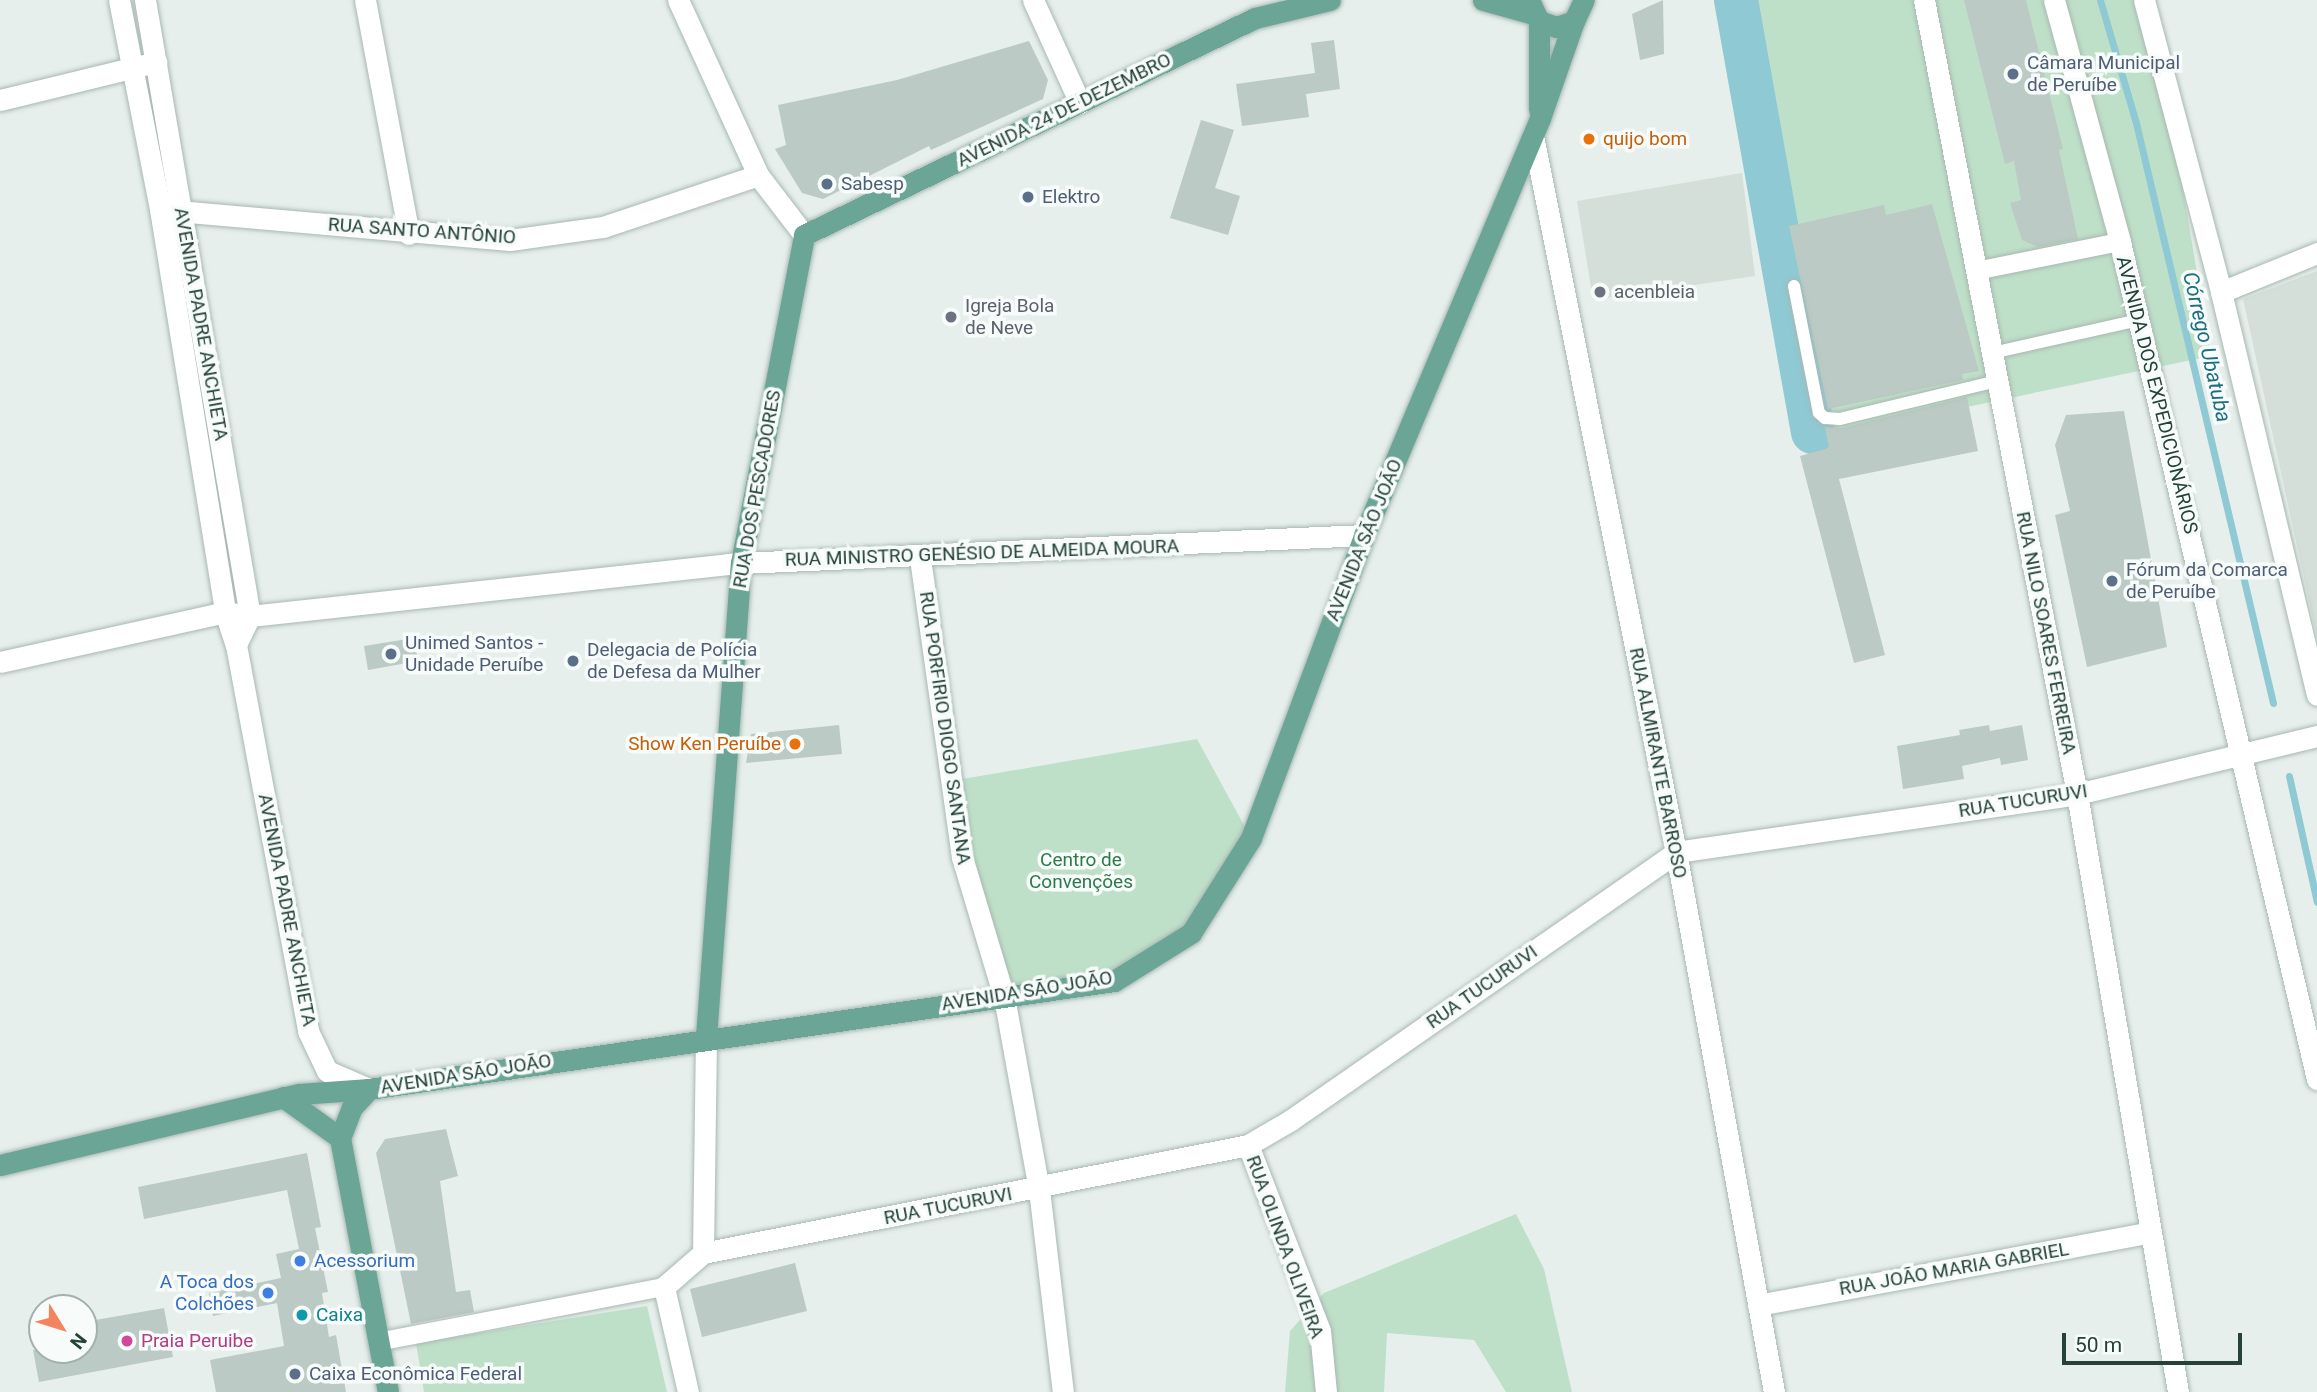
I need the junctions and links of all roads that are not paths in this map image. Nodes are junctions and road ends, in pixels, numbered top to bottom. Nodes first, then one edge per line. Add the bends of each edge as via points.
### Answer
1 (119, 0) edge
2 (145, 0) edge
3 (365, 0) edge
4 (678, 0) edge
5 (1033, 0) edge
6 (1330, 0) edge
7 (1483, 0) edge
8 (1924, 0) edge
9 (2053, 0) edge
10 (2144, 0) edge
11 (1585, 7) edge
12 (1534, 12) edge
13 (156, 62) junction
14 (132, 68) junction
15 (0, 100) edge
16 (1080, 103) junction
17 (1536, 127) junction
18 (758, 175) junction
19 (160, 209) junction
20 (182, 211) junction
21 (409, 234) junction
22 (804, 235) junction
23 (2120, 242) junction
24 (2317, 254) edge
25 (1976, 271) junction
26 (1794, 286) dead end
27 (2221, 292) junction
28 (2138, 320) junction
29 (1992, 353) junction
30 (1997, 381) junction
31 (1364, 535) junction
32 (920, 558) junction
33 (741, 563) junction
34 (225, 612) junction
35 (250, 616) junction
36 (236, 645) junction
37 (0, 662) edge
38 (2317, 695) edge
39 (2317, 736) edge
40 (2244, 752) junction
41 (2077, 794) junction
42 (1676, 852) junction
43 (1004, 997) junction
44 (706, 1037) junction
45 (2317, 1079) edge
46 (369, 1089) junction
47 (283, 1097) junction
48 (340, 1138) junction
49 (1248, 1145) junction
50 (0, 1166) edge
51 (1039, 1189) junction
52 (2150, 1232) junction
53 (703, 1253) junction
54 (664, 1287) junction
55 (1758, 1305) junction
56 (378, 1342) junction
57 (388, 1392) edge
58 (688, 1392) edge
59 (1063, 1392) edge
60 (1326, 1392) edge
61 (1774, 1392) edge
62 (2178, 1392) edge

1 - 14 street, AVENIDA PADRE ANCHIETA
2 - 13 street, AVENIDA PADRE ANCHIETA
3 - 21 street
4 - 18 street
5 - 16 street
6 - 16 main road, AVENIDA 24 DE DEZEMBRO via 1255,18
7 - 12 main road
8 - 25 street, RUA NILO SOARES FERREIRA
9 - 23 street, AVENIDA DOS EXPEDICIONÁRIOS
10 - 27 street
11 - 12 main road via 1556,27
11 - 17 main road, AVENIDA SÃO JOÃO
12 - 17 main road
13 - 14 street
13 - 20 street, AVENIDA PADRE ANCHIETA
14 - 15 street
14 - 19 street, AVENIDA PADRE ANCHIETA
16 - 22 main road, AVENIDA 24 DE DEZEMBRO
17 - 31 main road, AVENIDA SÃO JOÃO
17 - 42 street, RUA ALMIRANTE BARROSO
18 - 21 street, RUA SANTO ANTÔNIO via 603,227 510,240
18 - 22 street
19 - 20 street, RUA SANTO ANTÔNIO
19 - 34 street, AVENIDA PADRE ANCHIETA
20 - 21 street, RUA SANTO ANTÔNIO
20 - 35 street, AVENIDA PADRE ANCHIETA
22 - 33 main road, RUA DOS PESCADORES
23 - 25 street
23 - 28 street, AVENIDA DOS EXPEDICIONÁRIOS
24 - 27 street
25 - 29 street, RUA NILO SOARES FERREIRA
26 - 30 lane via 1819,413 1825,418 1840,419
27 - 38 street
28 - 29 lane
28 - 40 street, AVENIDA DOS EXPEDICIONÁRIOS
29 - 30 street, RUA NILO SOARES FERREIRA
30 - 41 street, RUA NILO SOARES FERREIRA
31 - 32 street, RUA MINISTRO GENÉSIO DE ALMEIDA MOURA
31 - 43 main road, AVENIDA SÃO JOÃO via 1251,838 1191,933 1114,981
32 - 33 street, RUA MINISTRO GENÉSIO DE ALMEIDA MOURA
32 - 43 street, RUA PORFIRIO DIOGO SANTANA via 962,857
33 - 35 street, RUA MINISTRO GENÉSIO DE ALMEIDA MOURA
33 - 44 main road, RUA DOS PESCADORES
34 - 35 street, RUA MINISTRO GENÉSIO DE ALMEIDA MOURA
34 - 36 street, AVENIDA PADRE ANCHIETA
34 - 37 street
35 - 36 street
36 - 46 street, AVENIDA PADRE ANCHIETA via 308,1031 327,1071
39 - 40 street, RUA TUCURUVI
40 - 41 street, RUA TUCURUVI
40 - 45 street, AVENIDA DOS EXPEDICIONÁRIOS
41 - 42 street, RUA TUCURUVI
41 - 52 street, RUA NILO SOARES FERREIRA
42 - 49 street, RUA TUCURUVI via 1291,1120
42 - 55 street, RUA ALMIRANTE BARROSO
43 - 44 main road, AVENIDA SÃO JOÃO
43 - 51 street, RUA PORFIRIO DIOGO SANTANA
44 - 46 main road, AVENIDA SÃO JOÃO
44 - 53 street
46 - 47 main road, AVENIDA SÃO JOÃO
46 - 48 main road via 352,1107
47 - 48 main road
47 - 50 main road, AVENIDA SÃO JOÃO
48 - 56 main road
49 - 51 street, RUA TUCURUVI
49 - 60 street, RUA OLINDA OLIVEIRA via 1321,1331
51 - 53 street, RUA TUCURUVI
51 - 59 street, RUA PORFIRIO DIOGO SANTANA
52 - 55 street, RUA JOÃO MARIA GABRIEL
52 - 62 street, RUA NILO SOARES FERREIRA
53 - 54 street
54 - 56 street
54 - 58 street
55 - 61 street, RUA ALMIRANTE BARROSO
56 - 57 main road

